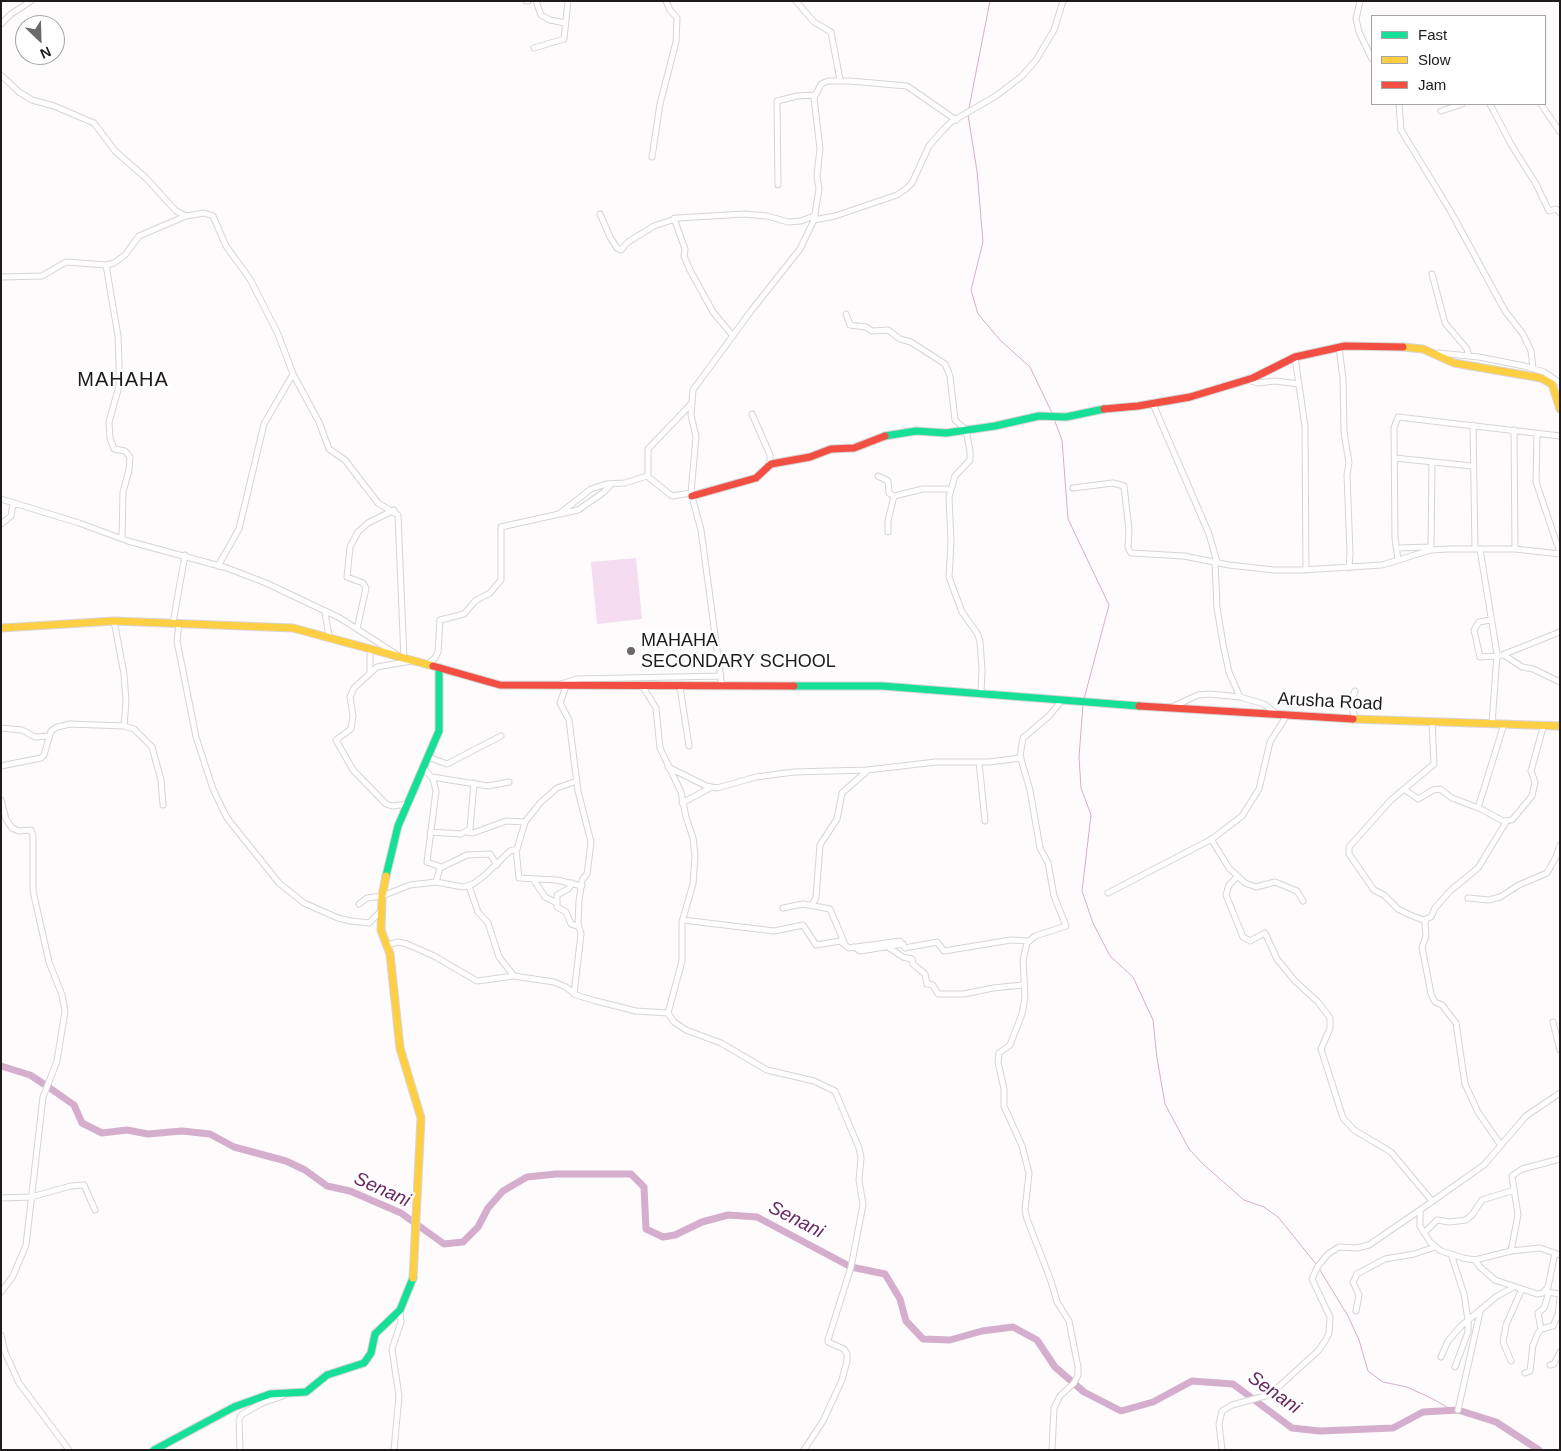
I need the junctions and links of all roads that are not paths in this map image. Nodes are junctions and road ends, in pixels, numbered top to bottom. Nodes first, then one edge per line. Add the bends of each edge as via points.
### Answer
1 (32, 1) edge
2 (536, 1) edge
3 (568, 1) edge
4 (666, 1) edge
5 (796, 1) edge
6 (1063, 1) edge
7 (1360, 1) edge
8 (565, 23) junction
9 (1, 24) edge
10 (534, 48) dead end
11 (1371, 57) edge
12 (1, 75) edge
13 (840, 80) junction
14 (815, 95) junction
15 (1399, 105) edge
16 (1459, 105) edge
17 (1491, 105) edge
18 (1543, 105) edge
19 (1440, 111) dead end
20 (956, 120) junction
21 (1560, 132) edge
22 (652, 157) dead end
23 (778, 185) dead end
24 (1560, 213) edge
25 (600, 214) dead end
26 (186, 216) junction
27 (674, 218) junction
28 (814, 218) junction
29 (106, 265) junction
30 (1432, 274) dead end
31 (1, 277) edge
32 (846, 314) dead end
33 (733, 336) junction
34 (1339, 347) junction
35 (1435, 353) junction
36 (1469, 356) junction
37 (1295, 357) junction
38 (1533, 368) junction
39 (294, 374) junction
40 (1248, 380) junction
41 (1560, 383) edge
42 (1299, 384) junction
43 (692, 403) junction
44 (1153, 404) junction
45 (1560, 409) edge
46 (752, 414) dead end
47 (1472, 425) junction
48 (966, 430) junction
49 (1514, 430) junction
50 (1537, 434) junction
51 (1560, 436) edge
52 (1395, 458) junction
53 (1432, 462) junction
54 (770, 464) junction
55 (1472, 466) junction
56 (648, 476) junction
57 (878, 476) dead end
58 (612, 483) junction
59 (1072, 488) dead end
60 (951, 489) junction
61 (691, 495) junction
62 (894, 496) junction
63 (1, 499) edge
64 (13, 503) junction
65 (394, 510) junction
66 (560, 514) junction
67 (1, 524) edge
68 (888, 532) dead end
69 (122, 539) junction
70 (1397, 548) junction
71 (1431, 549) junction
72 (1477, 549) junction
73 (1515, 549) junction
74 (1560, 554) edge
75 (185, 556) junction
76 (1398, 560) junction
77 (1216, 561) junction
78 (218, 566) junction
79 (1348, 568) junction
80 (1306, 570) junction
81 (325, 613) junction
82 (1492, 620) junction
83 (114, 621) junction
84 (176, 623) junction
85 (1, 628) edge
86 (358, 629) junction
87 (1560, 632) edge
88 (329, 636) junction
89 (370, 648) junction
90 (1504, 655) junction
91 (1497, 656) junction
92 (406, 659) junction
93 (426, 665) junction
94 (439, 668) junction
95 (370, 673) junction
96 (721, 676) junction
97 (1560, 682) edge
98 (562, 686) junction
99 (643, 687) junction
100 (680, 687) junction
101 (722, 688) junction
102 (1355, 691) dead end
103 (981, 693) junction
104 (1240, 697) junction
105 (1066, 700) junction
106 (1171, 708) junction
107 (1277, 714) junction
108 (1287, 715) junction
109 (1356, 719) junction
110 (1432, 722) junction
111 (1492, 724) junction
112 (1504, 724) junction
113 (1544, 724) junction
114 (1559, 725) edge
115 (124, 726) junction
116 (1, 728) edge
117 (49, 736) junction
118 (501, 736) dead end
119 (689, 746) dead end
120 (428, 757) junction
121 (1021, 758) junction
122 (979, 762) junction
123 (1, 766) edge
124 (668, 767) junction
125 (424, 768) junction
126 (867, 770) junction
127 (432, 777) junction
128 (577, 781) junction
129 (509, 782) dead end
130 (474, 783) junction
131 (711, 788) junction
132 (1404, 789) junction
133 (1, 800) edge
134 (682, 803) junction
135 (408, 804) junction
136 (163, 806) dead end
137 (1478, 808) junction
138 (985, 821) dead end
139 (525, 822) junction
140 (1506, 822) junction
141 (430, 832) junction
142 (466, 832) junction
143 (1211, 839) junction
144 (1560, 845) edge
145 (516, 849) junction
146 (496, 865) junction
147 (441, 867) junction
148 (1237, 876) junction
149 (534, 879) junction
150 (436, 882) junction
151 (572, 883) junction
152 (469, 886) junction
153 (582, 886) junction
154 (1108, 893) dead end
155 (382, 896) junction
156 (1468, 898) dead end
157 (1303, 901) dead end
158 (557, 903) junction
159 (359, 904) dead end
160 (812, 905) junction
161 (382, 906) junction
162 (783, 908) dead end
163 (1427, 919) junction
164 (683, 920) junction
165 (579, 928) junction
166 (1029, 940) junction
167 (844, 942) junction
168 (903, 944) junction
169 (387, 945) junction
170 (854, 947) junction
171 (888, 947) junction
172 (514, 976) junction
173 (1023, 985) junction
174 (574, 994) junction
175 (668, 1013) junction
176 (1553, 1022) dead end
177 (1560, 1050) edge
178 (1560, 1093) edge
179 (1500, 1144) junction
180 (1560, 1159) edge
181 (1514, 1190) junction
182 (31, 1197) junction
183 (1, 1198) edge
184 (1432, 1201) junction
185 (95, 1210) dead end
186 (1420, 1210) junction
187 (1424, 1233) junction
188 (1435, 1247) junction
189 (1511, 1251) junction
190 (1558, 1252) edge
191 (1451, 1254) junction
192 (1476, 1260) junction
193 (1, 1282) edge
194 (8, 1282) junction
195 (1512, 1288) junction
196 (1521, 1291) junction
197 (1, 1292) edge
198 (1547, 1292) junction
199 (1560, 1294) edge
200 (1560, 1298) edge
201 (400, 1310) junction
202 (1356, 1311) dead end
203 (1480, 1312) junction
204 (1468, 1320) junction
205 (1541, 1329) junction
206 (1, 1336) edge
207 (1560, 1352) edge
208 (1441, 1357) dead end
209 (1511, 1361) dead end
210 (1550, 1365) dead end
211 (1455, 1367) dead end
212 (1524, 1373) dead end
213 (292, 1394) junction
214 (1458, 1410) dead end
215 (69, 1450) edge
216 (154, 1450) edge
217 (240, 1450) edge
218 (394, 1450) edge
219 (804, 1450) edge
220 (1052, 1450) edge
221 (1222, 1450) edge

1 - 9 street
2 - 8 street via 541,15
3 - 8 street
4 - 22 street via 678,18 676,42 660,104
5 - 13 street via 814,22 831,32
6 - 20 street via 1054,30 1022,76 982,106
7 - 11 street via 1356,19
8 - 10 street via 564,40
12 - 26 street via 32,100 94,123 114,151 146,178 176,211
13 - 14 street via 822,84
13 - 20 street via 907,86
14 - 23 street via 777,101
14 - 28 street via 820,157
15 - 38 street via 1405,136 1500,303 1523,334 1532,355
16 - 19 street
17 - 24 street via 1549,211 1556,209
18 - 21 street
20 - 28 street via 929,146 912,183 902,192 835,216
25 - 27 street via 616,248 621,250 654,226
26 - 29 street via 139,236 120,260
26 - 39 street via 204,213 216,220 226,246 246,271 260,298
27 - 28 street via 744,214 788,222
27 - 33 street via 690,270 713,312
28 - 33 street via 800,249
29 - 31 street via 66,262 42,276
29 - 69 street via 119,362 119,386 109,419 110,438 114,449 126,451 130,457 123,492
30 - 36 street via 1445,323
32 - 48 street via 850,325 872,331 888,330 945,364 950,376 955,420
33 - 43 street via 693,390
34 - 35 street via 1370,345 1423,349
34 - 37 street
34 - 79 street via 1349,463
35 - 36 street
35 - 45 street via 1454,363 1547,380 1554,387
36 - 38 street
37 - 40 street
37 - 42 street
38 - 41 street
39 - 65 street via 329,449 345,460 378,503
39 - 78 street via 264,424 239,529
40 - 42 street
40 - 44 street
42 - 80 street via 1304,428
43 - 56 street via 648,449
43 - 61 street via 691,415 696,434
44 - 48 street via 1098,409 1066,417 1039,416
44 - 77 street via 1208,534
46 - 54 street via 770,455
47 - 49 street
47 - 52 street via 1398,417 1394,423
47 - 55 street
48 - 54 street via 946,433 916,431 885,436 854,448 831,449 810,457
48 - 60 street via 970,460 956,473
49 - 50 street
49 - 73 street
50 - 51 street
50 - 74 street via 1536,482
52 - 53 street
52 - 70 street
53 - 55 street
53 - 71 street
54 - 61 street via 756,478
55 - 72 street
56 - 58 street
56 - 61 street via 672,496
57 - 62 street via 888,481 889,493
58 - 66 street via 586,492
58 - 66 street via 578,510
59 - 77 street via 1113,483 1124,486 1131,553 1150,552
60 - 62 street via 923,489
60 - 103 street via 948,503 949,577 962,612 980,641
61 - 96 street via 700,530
62 - 68 street
63 - 64 street
64 - 67 street via 9,520
64 - 69 street
65 - 86 street via 368,523 358,532 350,547 347,577 363,583 366,588
65 - 92 street via 398,517
66 - 93 street via 500,528 501,580 464,614 440,620 438,652 436,658
69 - 75 street
70 - 71 street
70 - 76 street
71 - 72 street
71 - 76 street
72 - 73 street
72 - 82 street
73 - 74 street
75 - 78 street
75 - 84 street
76 - 79 street
77 - 80 street via 1274,570
77 - 104 street via 1217,608 1223,644 1229,672
78 - 81 street via 266,583
79 - 80 street
81 - 86 street
81 - 88 street
82 - 91 street
82 - 91 street via 1479,622 1474,630 1480,656
83 - 84 street, Arusha Road
83 - 85 street, Arusha Road
83 - 115 street via 124,674
84 - 88 street, Arusha Road via 293,628
84 - 161 street via 196,737 213,789 227,818 278,883 304,902 338,918 370,923
86 - 92 street
87 - 90 street
88 - 89 street, Arusha Road
89 - 92 street, Arusha Road
89 - 95 street
90 - 91 street
90 - 97 street via 1522,667
91 - 111 street
92 - 93 street, Arusha Road
92 - 95 street via 404,664 382,665
93 - 94 street, Arusha Road
94 - 98 street, Arusha Road via 496,684
94 - 120 street via 440,720 436,742
95 - 135 street via 351,692 351,729 336,739 337,744 357,775 386,804
96 - 98 street via 577,678
96 - 101 street
98 - 99 street, Arusha Road
98 - 128 street via 560,703 569,720
99 - 100 street, Arusha Road
99 - 124 street via 656,708 660,748
100 - 101 street, Arusha Road
100 - 119 street
101 - 103 street, Arusha Road via 882,686
102 - 109 street via 1350,704
103 - 105 street, Arusha Road
104 - 106 street via 1204,694
104 - 107 street via 1264,704
105 - 106 street, Arusha Road
105 - 121 street via 1023,738
106 - 107 street, Arusha Road
107 - 108 street, Arusha Road
108 - 109 street, Arusha Road
108 - 143 street via 1266,751 1254,799 1242,816
109 - 110 street, Arusha Road
110 - 111 street, Arusha Road
110 - 132 street via 1434,764
111 - 112 street, Arusha Road
112 - 113 street, Arusha Road
112 - 137 street
113 - 114 street, Arusha Road
113 - 140 street via 1531,771 1535,782 1532,796 1512,820
115 - 117 street via 70,724 57,727
115 - 136 street via 134,729 152,747 161,780
116 - 117 street via 22,730 35,738
117 - 123 street via 41,758
118 - 120 street via 447,764
120 - 125 street
121 - 122 street
121 - 166 street via 1040,848 1048,863 1054,896 1066,926
122 - 126 street via 936,762
122 - 138 street
124 - 131 street
124 - 134 street via 681,792
125 - 127 street
125 - 135 street
126 - 131 street via 777,774
126 - 160 street via 842,793 837,819 820,846 816,898
127 - 130 street
127 - 141 street via 436,791
128 - 139 street via 557,788
128 - 153 street via 591,842 588,874 582,880
129 - 130 street via 491,786
130 - 142 street via 471,826
131 - 134 street
132 - 137 street via 1418,799 1438,788 1452,798
132 - 163 street via 1390,800 1348,849 1374,890 1384,894 1398,909
133 - 182 street via 12,828 32,832 34,891 49,962 65,1011 57,1061 43,1097
134 - 164 street via 695,856 693,884
135 - 155 street via 398,826
137 - 140 street
139 - 142 street via 506,821 473,833
139 - 145 street
140 - 163 street via 1478,868 1450,891
141 - 142 street
141 - 147 street via 427,863
143 - 148 street via 1223,861
143 - 154 street
144 - 156 street via 1547,873 1500,897 1489,900
145 - 146 street
145 - 149 street via 518,878
146 - 147 street via 489,854 467,855
146 - 152 street
147 - 150 street
148 - 157 street via 1252,886 1272,882 1294,888
148 - 184 street via 1229,885 1226,896 1243,937 1250,941 1265,933 1277,959 1330,1018 1330,1028 1321,1049 1343,1118 1354,1130 1390,1152
149 - 151 street
149 - 158 street via 545,897
150 - 152 street
150 - 155 street via 410,885
151 - 153 street
151 - 158 street via 557,895
152 - 172 street via 478,912 488,923 499,957
153 - 165 street
155 - 159 street via 367,898
155 - 161 street
158 - 165 street via 557,909 566,912 571,924
160 - 162 street
160 - 167 street via 830,909
161 - 169 street via 380,930
163 - 179 street via 1422,947 1432,994 1435,1002 1442,1005 1456,1023 1465,1084 1478,1112
164 - 167 street via 774,931 803,925 816,945
164 - 175 street via 682,961
165 - 174 street
166 - 168 street via 991,942 944,951 937,942 906,948
166 - 173 street via 1024,950
167 - 170 street via 848,948
168 - 170 street via 896,941
168 - 171 street
169 - 172 street via 408,944 477,981
169 - 201 street via 395,986 400,1048 419,1108 421,1136 415,1273
170 - 171 street via 860,951
171 - 173 street via 912,959 925,974 927,984 933,984 938,994 964,994
172 - 174 street via 554,982
173 - 220 street via 1023,1008 1016,1033 1008,1048 999,1053 1004,1106 1022,1146 1029,1174 1027,1219 1057,1302 1069,1322 1078,1371 1074,1383 1060,1396 1054,1408
174 - 175 street via 619,1008
175 - 219 street via 686,1030 721,1042 767,1070 814,1081 835,1091 859,1148 861,1222 828,1340 844,1349 848,1361 823,1421
176 - 177 street
178 - 179 street via 1526,1116
179 - 184 street via 1484,1164
180 - 181 street via 1516,1172 1512,1180
181 - 187 street via 1482,1200 1466,1220 1437,1220
181 - 189 street via 1518,1214
182 - 183 street
182 - 185 street via 84,1185
182 - 194 street via 26,1245
184 - 186 street
186 - 187 street
186 - 221 street via 1369,1245 1334,1249 1322,1260 1312,1279 1330,1317 1325,1341 1274,1391 1222,1411 1219,1424
187 - 188 street
188 - 191 street
188 - 202 street via 1380,1260 1356,1274 1353,1282 1359,1295
189 - 190 street via 1540,1248
189 - 192 street
190 - 198 street
191 - 192 street
191 - 204 street via 1464,1294
192 - 195 street via 1480,1268 1495,1280
193 - 194 street
194 - 197 street
195 - 196 street
195 - 203 street
196 - 198 street
196 - 209 street via 1506,1325 1503,1342
198 - 199 street
198 - 205 street via 1544,1308 1538,1313
200 - 205 street via 1553,1326
201 - 213 street via 377,1330 371,1353 364,1363 327,1375 306,1392
201 - 218 street via 401,1322 392,1349 398,1396
203 - 204 street
203 - 214 street
204 - 208 street via 1448,1341
204 - 211 street via 1468,1332
205 - 212 street via 1535,1339 1530,1371
206 - 215 street via 19,1383
207 - 210 street via 1554,1364
213 - 216 street via 270,1394 234,1407
213 - 217 street via 270,1399 241,1414

